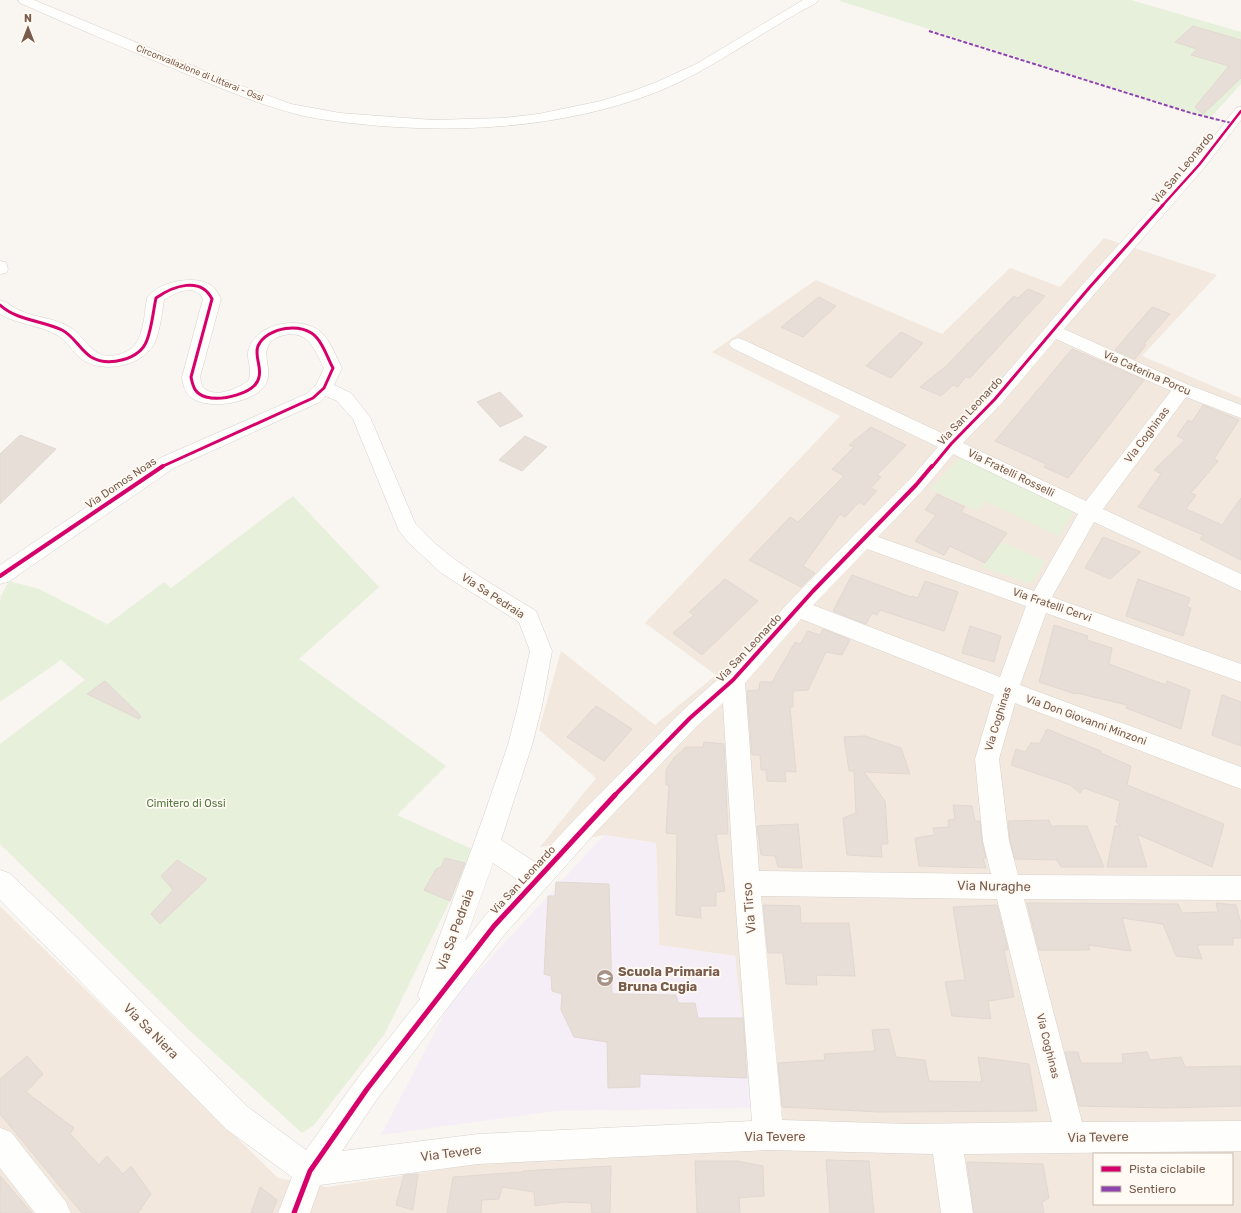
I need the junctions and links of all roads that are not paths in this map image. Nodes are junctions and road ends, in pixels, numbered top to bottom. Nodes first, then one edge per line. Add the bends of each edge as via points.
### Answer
1 (24, 0) edge
2 (812, 0) edge
3 (1241, 111) edge
4 (0, 305) edge
5 (1053, 331) junction
6 (738, 344) dead end
7 (324, 388) junction
8 (1182, 389) junction
9 (1241, 412) edge
10 (951, 444) junction
11 (1090, 511) junction
12 (862, 539) junction
13 (0, 576) edge
14 (1241, 583) edge
15 (1039, 601) junction
16 (797, 608) junction
17 (1241, 673) edge
18 (733, 680) junction
19 (1007, 690) junction
20 (1241, 778) edge
21 (486, 844) junction
22 (537, 878) junction
23 (0, 882) edge
24 (747, 883) junction
25 (1007, 887) junction
26 (1241, 888) edge
27 (424, 1015) junction
28 (768, 1135) junction
29 (1241, 1136) edge
30 (1071, 1137) junction
31 (946, 1138) junction
32 (0, 1143) edge
33 (310, 1171) junction
34 (55, 1213) edge
35 (294, 1213) edge
36 (957, 1213) edge

1 - 2 street, Circonvallazione di Litterai - Ossi via 247,94 302,111 366,120 432,124 485,123 553,115 638,94 681,77
3 - 5 street, Via San Leonardo via 1199,165
4 - 7 street via 17,316 63,330 92,358 110,361 132,355 147,341 156,298 160,294 181,286 198,286 208,291 212,299 191,377 190,383 196,392 216,398 247,391 260,378 257,353 261,342 272,333 295,328 309,331 317,338 333,368
5 - 8 street, Via Caterina Porcu
5 - 10 street, Via San Leonardo via 995,399
6 - 10 street, Via Fratelli Rosselli
7 - 13 street, Via Domos Noas via 313,398 167,463
7 - 21 street, Via Sa Pedraia via 344,397 360,417 406,526 449,567 528,617 541,651 520,745
8 - 9 street, Via Caterina Porcu
8 - 11 street, Via Coghinas
10 - 11 street, Via Fratelli Rosselli
10 - 12 street, Via San Leonardo via 916,485
11 - 14 street, Via Fratelli Rosselli
11 - 15 street, Via Coghinas
12 - 15 street, Via Fratelli Cervi
12 - 16 street, Via San Leonardo
15 - 17 street, Via Fratelli Cervi
15 - 19 street, Via Coghinas
16 - 18 street, Via San Leonardo
16 - 19 street, Via Don Giovanni Minzoni
18 - 22 street, Via San Leonardo via 690,718
18 - 24 street, Via Tirso
19 - 20 street, Via Don Giovanni Minzoni
19 - 25 street, Via Coghinas via 986,759 996,841
21 - 22 street
21 - 27 street, Via Sa Pedraia
22 - 27 street, Via San Leonardo via 494,926
23 - 33 street, Via Sa Niera via 237,1118
24 - 25 street, Via Nuraghe
24 - 28 street, Via Tirso
25 - 26 street, Via Nuraghe
25 - 30 street, Via Coghinas
27 - 33 street, Via San Leonardo via 367,1089
28 - 31 street, Via Tevere
28 - 33 street, Via Tevere via 478,1150
29 - 30 street, Via Tevere
30 - 31 street, Via Tevere
31 - 36 street
32 - 34 street
33 - 35 street, Via San Leonardo

